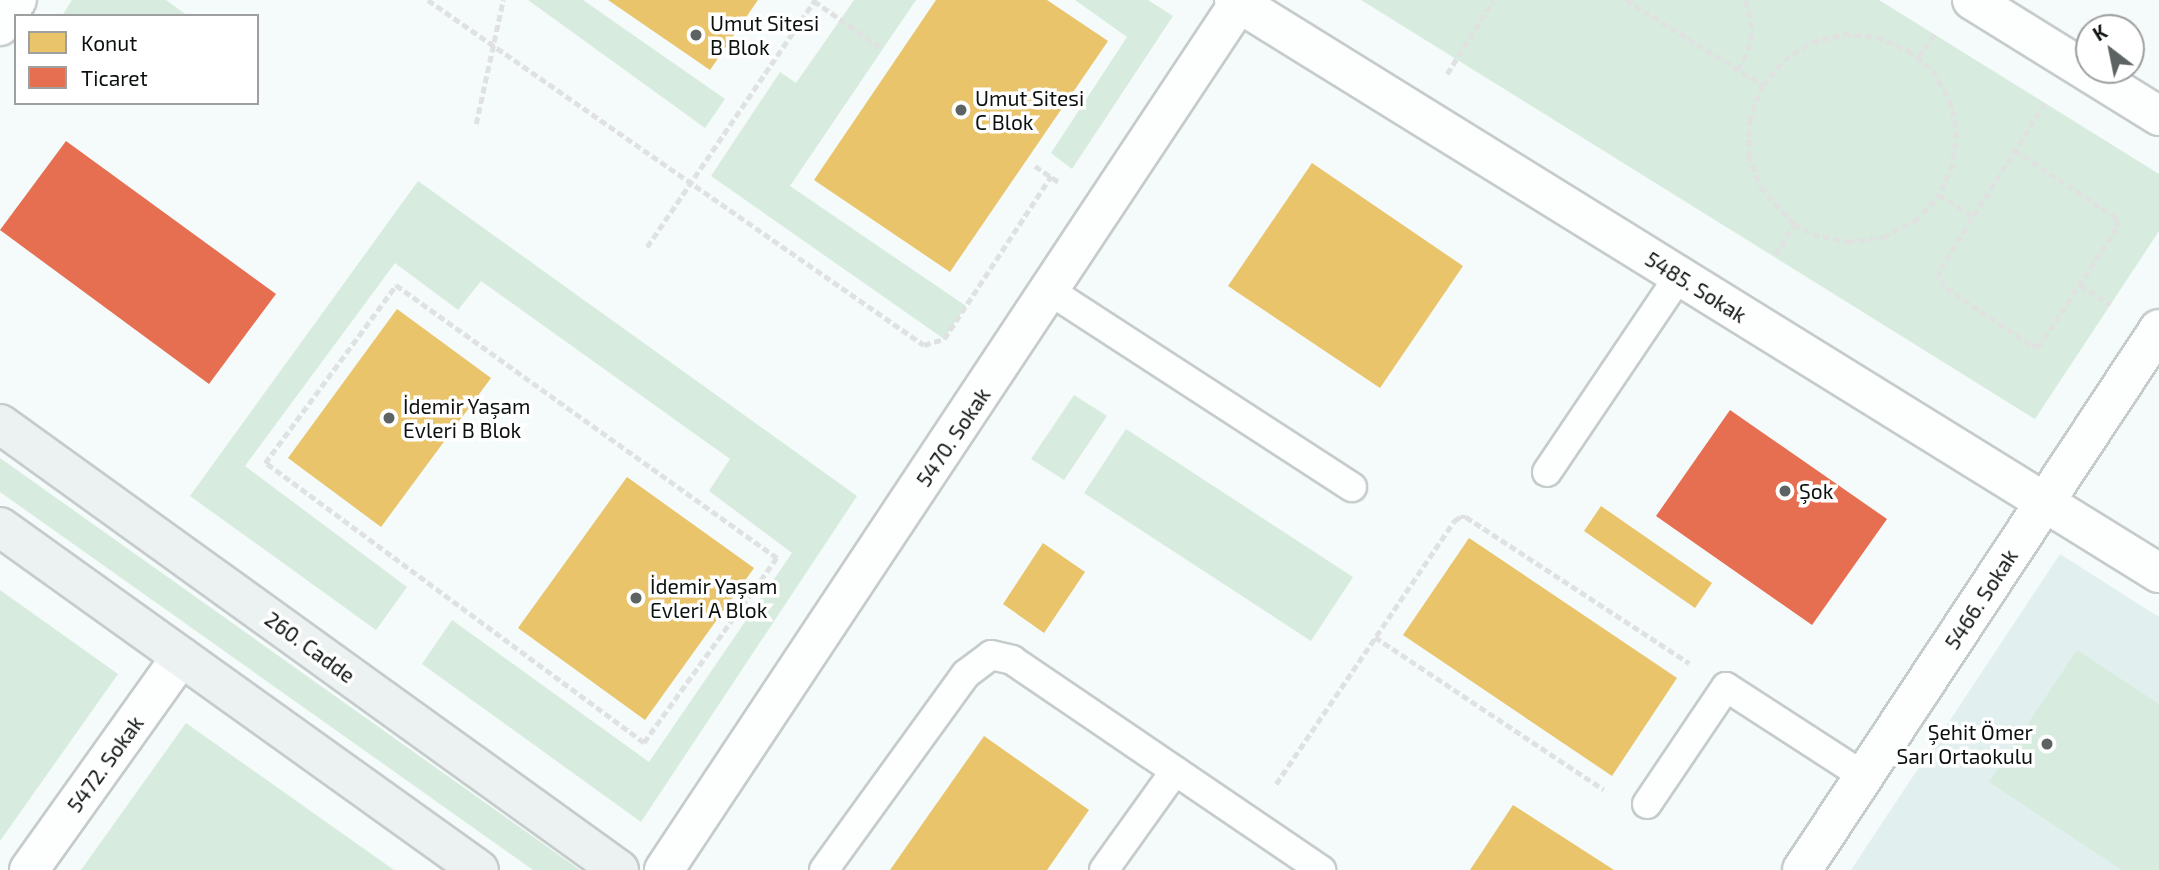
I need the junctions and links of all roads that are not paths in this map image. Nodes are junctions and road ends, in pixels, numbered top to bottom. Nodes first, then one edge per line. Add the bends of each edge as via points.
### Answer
1 (17, 0) edge
2 (1972, 0) edge
3 (1237, 2) edge
4 (0, 26) edge
5 (2159, 116) edge
6 (1679, 276) junction
7 (1050, 291) junction
8 (2159, 329) edge
9 (0, 424) edge
10 (1547, 472) dead end
11 (1352, 487) dead end
12 (2044, 502) junction
13 (0, 527) edge
14 (2159, 573) edge
15 (181, 657) junction
16 (1175, 771) junction
17 (1865, 777) junction
18 (1647, 804) road end
19 (29, 870) edge
20 (479, 870) edge
21 (619, 870) edge
22 (664, 870) edge
23 (824, 870) edge
24 (1104, 870) edge
25 (1321, 870) edge
26 (1802, 870) edge

1 - 4 street
2 - 5 street
3 - 6 street, 5485. Sokak
3 - 7 street, 5470. Sokak
6 - 10 lane
6 - 12 street, 5485. Sokak
7 - 11 lane
7 - 22 street, 5470. Sokak
8 - 12 street, 5466. Sokak
9 - 21 street, 260. Cadde
12 - 14 street, 5485. Sokak
12 - 17 street, 5466. Sokak
13 - 15 street
15 - 19 street, 5472. Sokak
15 - 20 street
16 - 23 lane via 1012,660 991,655 966,674
16 - 24 lane
16 - 25 lane
17 - 18 lane via 1726,687
17 - 26 street, 5466. Sokak

